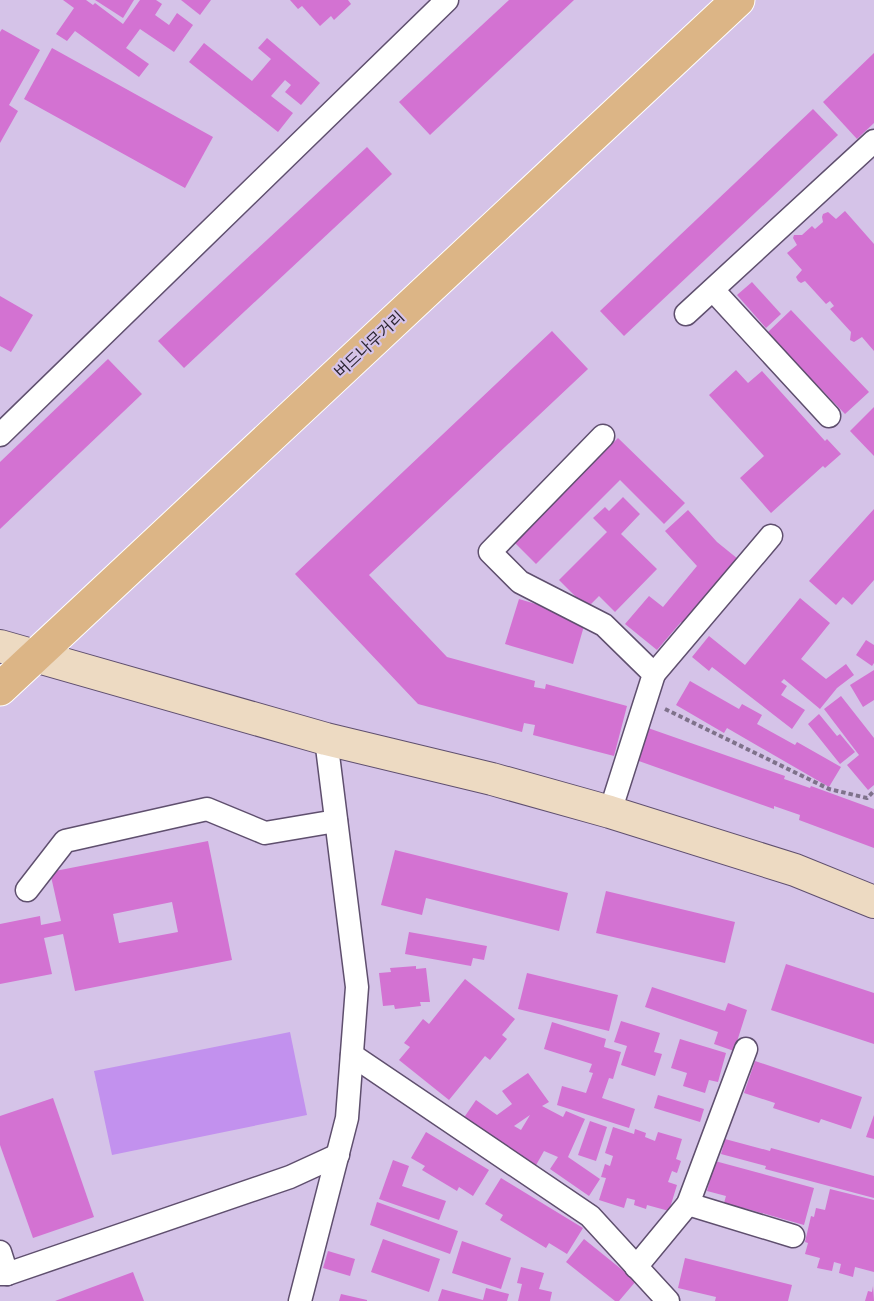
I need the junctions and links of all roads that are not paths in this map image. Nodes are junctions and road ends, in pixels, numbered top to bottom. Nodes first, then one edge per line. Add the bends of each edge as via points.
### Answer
1 (447, 0) edge
2 (738, 0) edge
3 (874, 141) edge
4 (713, 290) junction
5 (687, 314) dead end
6 (829, 416) dead end
7 (0, 435) edge
8 (603, 436) dead end
9 (771, 536) dead end
10 (0, 646) edge
11 (34, 657) junction
12 (654, 674) junction
13 (0, 689) edge
14 (326, 739) junction
15 (610, 812) junction
16 (336, 821) junction
17 (27, 890) dead end
18 (874, 902) edge
19 (746, 1049) dead end
20 (352, 1055) junction
21 (338, 1155) junction
22 (688, 1204) junction
23 (794, 1236) dead end
24 (0, 1252) edge
25 (636, 1267) junction
26 (4, 1274) edge
27 (300, 1301) edge
28 (668, 1301) edge

1 - 7 street
2 - 11 main road, 버드나무거리
3 - 4 street
4 - 5 street
4 - 6 street
8 - 12 street via 490,552 520,582 604,625
9 - 12 street
10 - 11 main road
11 - 13 main road, 버드나무거리
11 - 14 main road
12 - 15 street
14 - 15 main road
14 - 16 street
15 - 18 main road via 795,870
16 - 17 street via 265,833 207,809 65,841
16 - 20 street via 357,987
19 - 22 street
20 - 21 street via 347,1118
20 - 25 street via 590,1216
21 - 26 street via 290,1177
21 - 27 street
22 - 23 street
22 - 25 street
24 - 26 street
25 - 28 street

